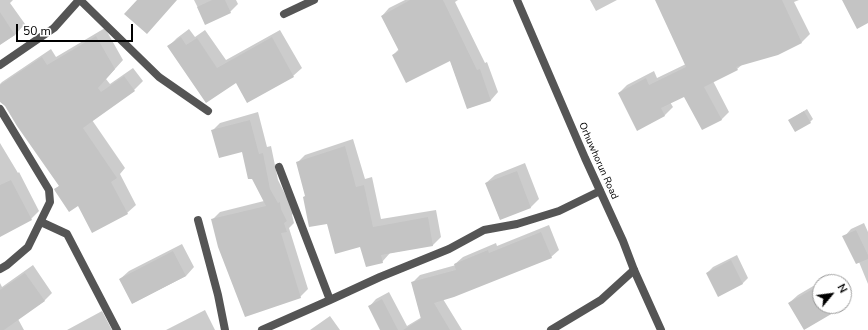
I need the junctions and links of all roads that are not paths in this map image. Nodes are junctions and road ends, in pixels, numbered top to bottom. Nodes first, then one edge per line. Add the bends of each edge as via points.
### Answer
1 (79, 0) edge
2 (314, 0) edge
3 (516, 0) edge
4 (284, 14) dead end
5 (0, 65) edge
6 (0, 109) edge
7 (208, 111) dead end
8 (279, 167) dead end
9 (600, 191) junction
10 (198, 220) dead end
11 (41, 222) junction
12 (0, 268) edge
13 (634, 270) junction
14 (330, 300) junction
15 (117, 330) edge
16 (225, 330) edge
17 (262, 330) edge
18 (551, 330) edge
19 (661, 330) edge

1 - 5 street via 54,28
1 - 7 street via 159,77
2 - 4 street
3 - 9 street, Orhuwhorun Road
6 - 11 street via 49,190 50,202
8 - 14 street
9 - 13 street, Orhuwhorun Road
9 - 14 street via 559,211 517,224 484,230 449,249
10 - 16 street
11 - 12 street via 28,247
11 - 15 street via 67,234
13 - 18 street via 600,300
13 - 19 street, Orhuwhorun Road
14 - 17 street

